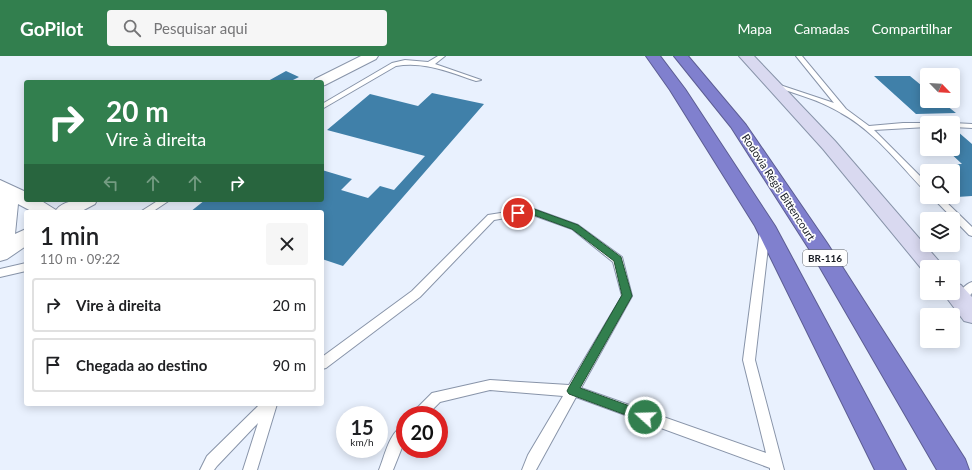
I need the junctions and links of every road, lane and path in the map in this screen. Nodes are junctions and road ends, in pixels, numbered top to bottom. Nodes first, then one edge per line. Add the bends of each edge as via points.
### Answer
1 (371, 56) edge
2 (442, 56) edge
3 (654, 56) edge
4 (681, 56) edge
5 (746, 56) edge
6 (799, 56) edge
7 (430, 64) junction
8 (324, 80) edge
9 (478, 80) dead end
10 (775, 85) junction
11 (324, 106) edge
12 (844, 111) junction
13 (920, 125) edge
14 (960, 125) edge
15 (972, 126) edge
16 (867, 128) junction
17 (920, 181) edge
18 (5, 189) edge
19 (24, 199) edge
20 (29, 202) edge
21 (84, 202) edge
22 (162, 202) edge
23 (943, 204) edge
24 (44, 210) edge
25 (69, 210) edge
26 (148, 210) edge
27 (765, 226) junction
28 (972, 233) edge
29 (24, 237) edge
30 (2, 252) edge
31 (927, 260) edge
32 (24, 268) edge
33 (0, 273) edge
34 (324, 363) edge
35 (573, 391) junction
36 (268, 406) edge
37 (269, 406) edge
38 (428, 406) edge
39 (396, 445) edge
40 (776, 467) edge
41 (208, 470) edge
42 (250, 470) edge
43 (386, 470) edge
44 (529, 470) edge
45 (891, 470) edge
46 (954, 470) edge

1 - 8 street
2 - 7 lane
3 - 27 highway, BR-116
4 - 46 highway, Rodovia Régis Bittencourt / BR-116 via 747,138 819,248
5 - 10 main road
6 - 12 lane
7 - 9 lane
7 - 11 lane via 394,64
10 - 12 lane
10 - 31 main road
12 - 16 lane
13 - 16 lane
14 - 15 lane
16 - 17 lane
18 - 19 street
18 - 30 street
20 - 24 street
21 - 25 street
22 - 26 lane
23 - 28 lane
27 - 40 lane via 749,360
27 - 45 highway, BR-116
29 - 30 street
32 - 33 lane
34 - 35 lane via 416,294 491,217 531,211 575,227 618,260 627,296
35 - 38 lane via 490,385 436,397
35 - 40 lane
35 - 44 lane
36 - 41 lane via 212,461
37 - 42 lane
39 - 43 lane

